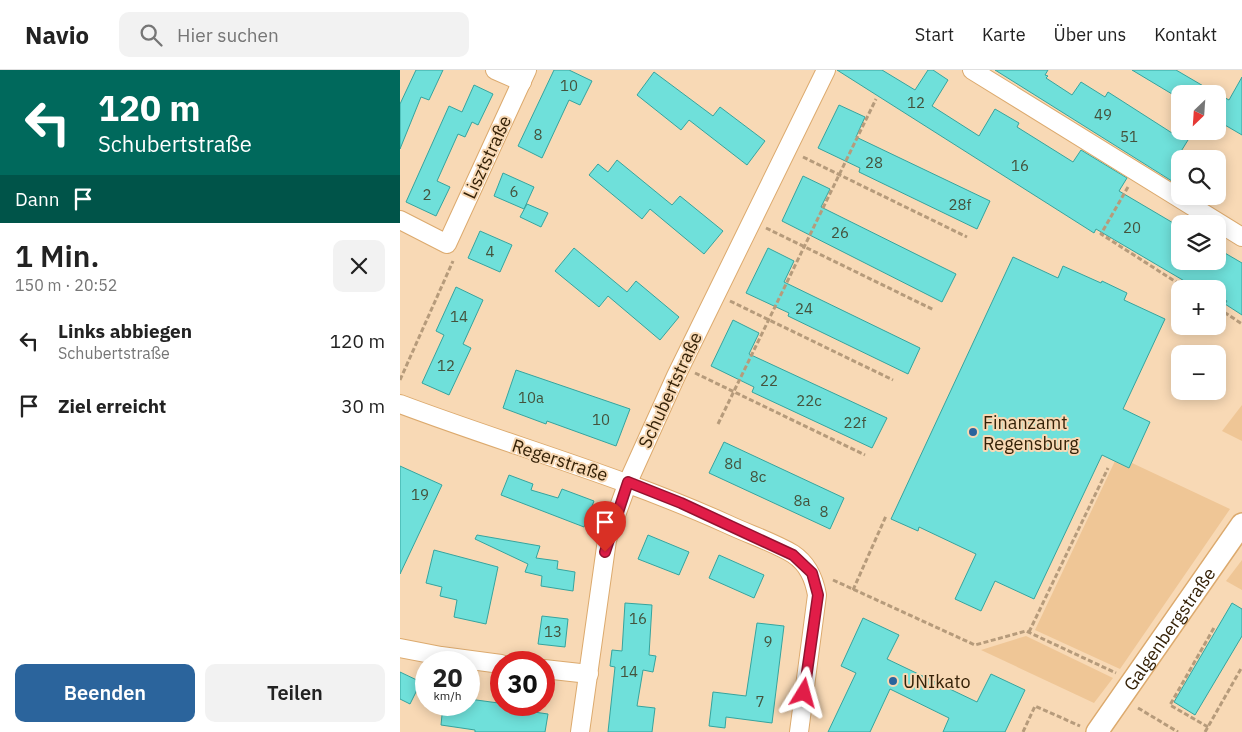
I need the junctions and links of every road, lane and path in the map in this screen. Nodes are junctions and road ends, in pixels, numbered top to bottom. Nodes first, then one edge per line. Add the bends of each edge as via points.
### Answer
1 (495, 70) edge
2 (826, 70) edge
3 (972, 70) edge
4 (524, 76) edge
5 (876, 99) dead end
6 (787, 149) junction
7 (1137, 171) junction
8 (839, 175) junction
9 (400, 220) edge
10 (752, 221) junction
11 (967, 237) dead end
12 (1242, 237) edge
13 (447, 244) junction
14 (804, 246) junction
15 (1173, 280) edge
16 (716, 294) junction
17 (934, 310) dead end
18 (1226, 313) edge
19 (769, 320) junction
20 (1242, 324) edge
21 (681, 366) junction
22 (400, 380) edge
23 (893, 380) dead end
24 (734, 391) junction
25 (400, 404) edge
26 (718, 424) dead end
27 (865, 455) dead end
28 (1108, 468) dead end
29 (628, 482) junction
30 (886, 516) dead end
31 (1242, 524) edge
32 (815, 581) junction
33 (852, 590) junction
34 (1215, 626) dead end
35 (1029, 632) junction
36 (400, 648) edge
37 (490, 663) edge
38 (1242, 667) edge
39 (555, 670) edge
40 (589, 674) junction
41 (1133, 683) junction
42 (1134, 706) dead end
43 (1208, 727) junction
44 (1091, 730) edge
45 (580, 732) edge
46 (799, 732) edge
47 (1023, 732) edge
48 (1178, 732) edge
49 (1205, 732) edge

1 - 4 street
2 - 6 street, Schubertstraße
3 - 7 street
4 - 13 street, Lisztstraße
5 - 8 path
6 - 8 path
6 - 10 street, Schubertstraße
7 - 12 street
7 - 15 path via 1101,234
8 - 11 path
8 - 14 path
9 - 13 street
10 - 14 path
10 - 16 street, Schubertstraße
13 - 22 path via 454,259
14 - 17 path
14 - 19 path
16 - 19 path
16 - 21 street, Schubertstraße
18 - 20 path
19 - 23 path
19 - 24 path
21 - 24 path
21 - 29 street, Schubertstraße
24 - 26 path
24 - 27 path
25 - 29 street, Regerstraße via 473,432
28 - 35 path
29 - 32 street, Regerstraße via 793,555 812,573
29 - 40 street, Schubertstraße via 607,540
30 - 33 path
31 - 41 street, Galgenbergstraße
32 - 33 path via 829,579
32 - 46 street via 818,595
33 - 35 path via 975,645
34 - 43 path via 1170,705
35 - 41 path
36 - 37 street
38 - 43 path
39 - 40 street
40 - 45 street, Schubertstraße
41 - 44 street, Galgenbergstraße
42 - 48 path
43 - 49 path
44 - 47 path via 1035,706

